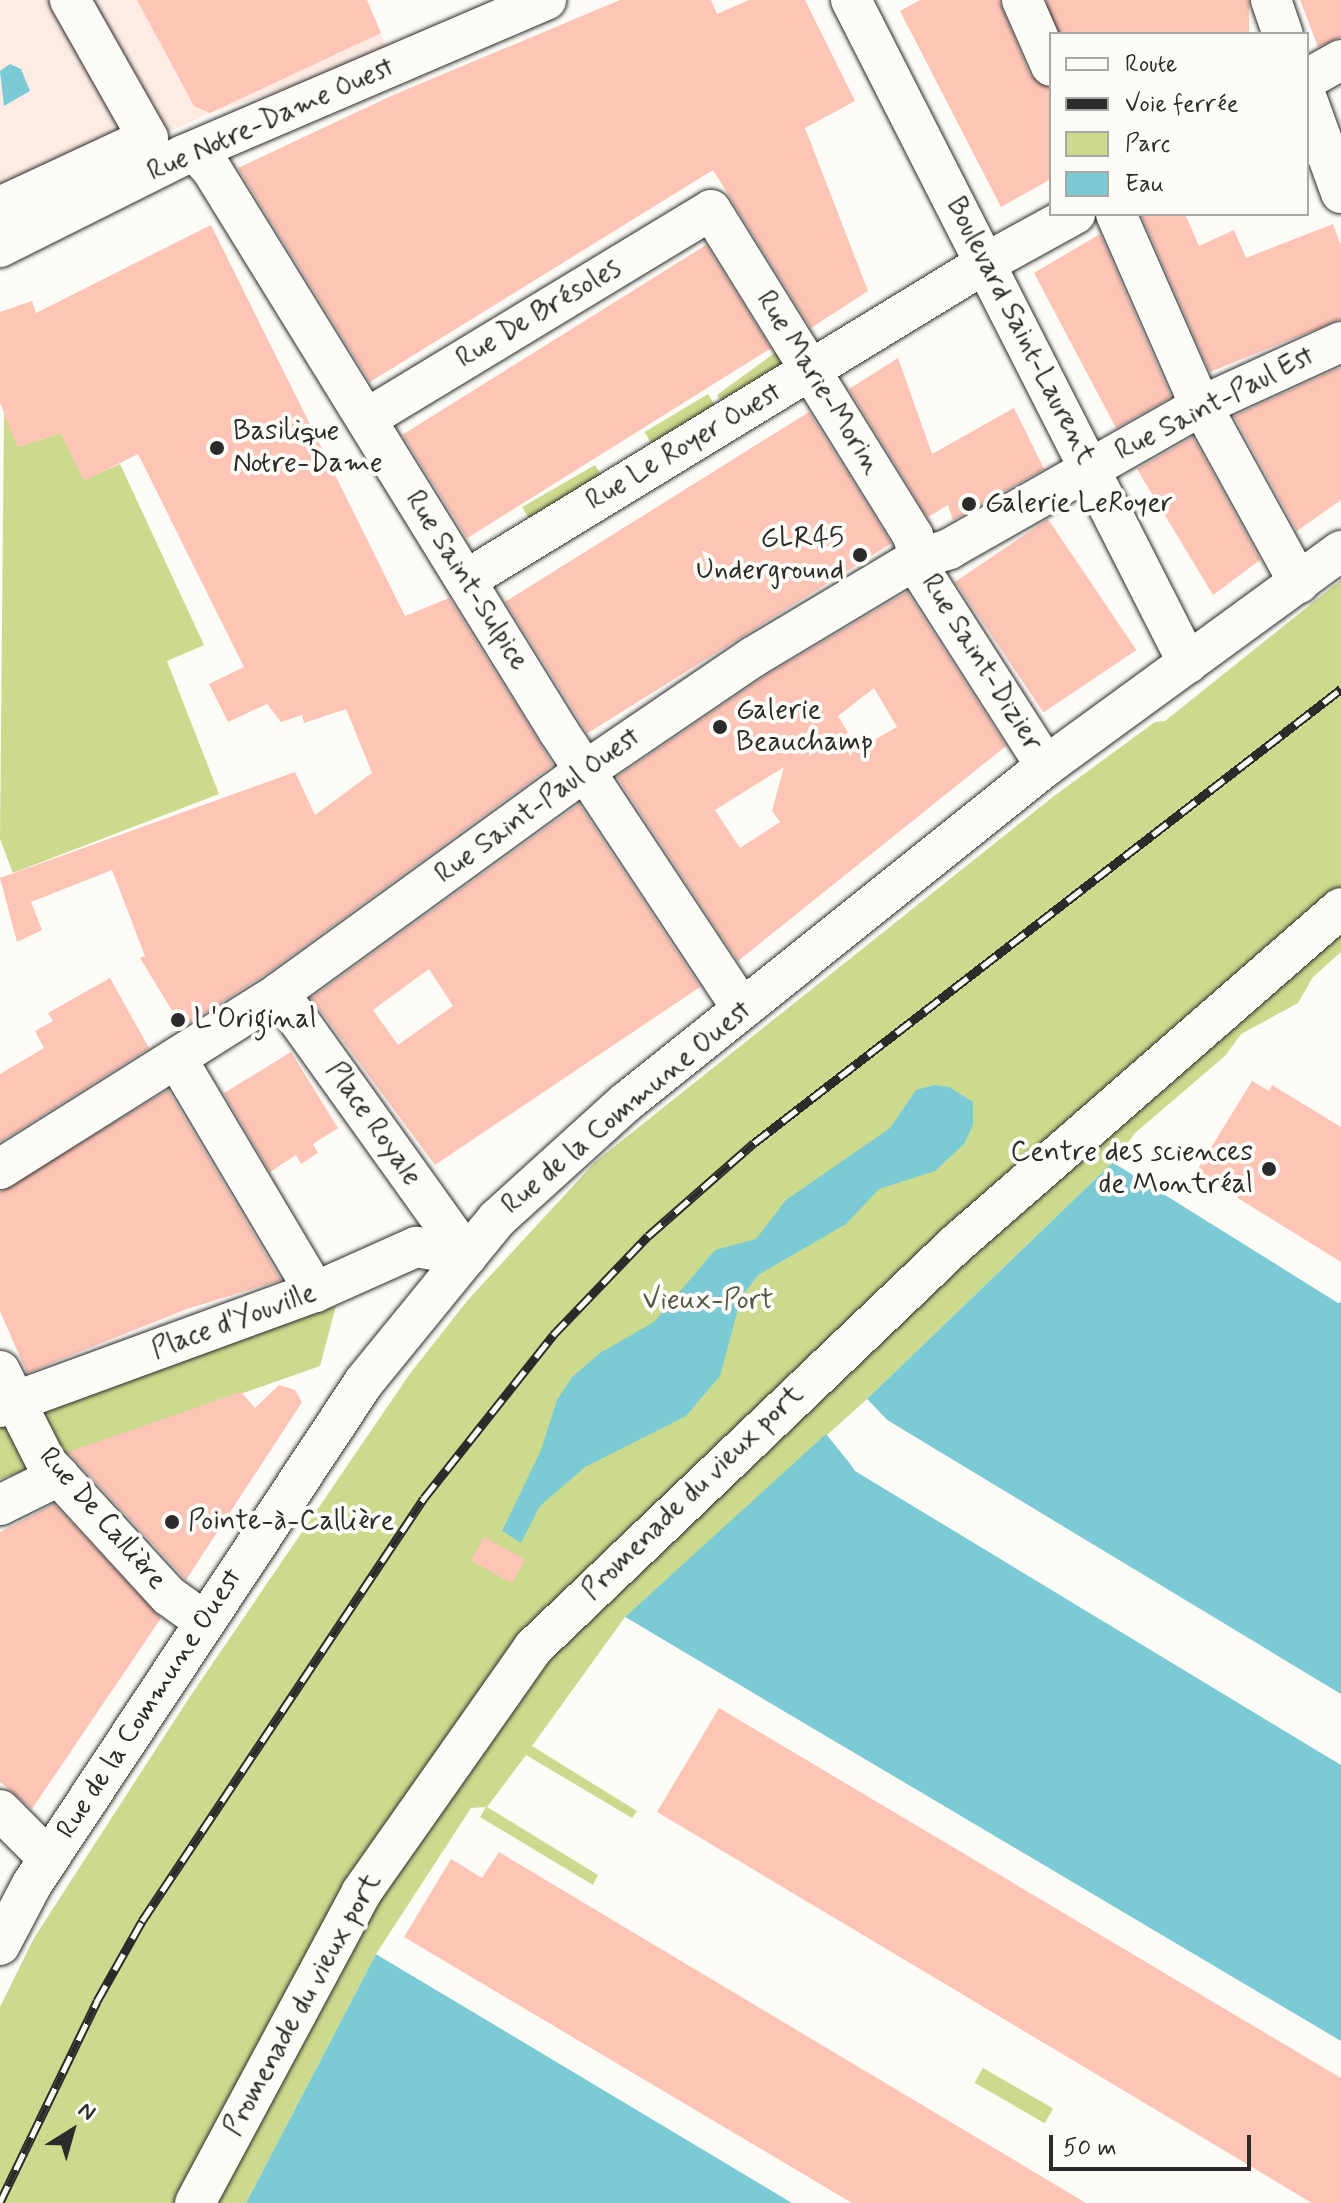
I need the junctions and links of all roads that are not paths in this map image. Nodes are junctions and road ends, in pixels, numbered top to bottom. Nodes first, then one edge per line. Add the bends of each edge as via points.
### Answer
1 (70, 0) edge
2 (94, 0) edge
3 (546, 0) edge
4 (851, 0) edge
5 (1022, 0) edge
6 (1271, 0) edge
7 (1282, 32) edge
8 (1341, 60) edge
9 (1049, 61) edge
10 (1309, 78) edge
11 (1309, 105) edge
12 (190, 153) junction
13 (1341, 193) edge
14 (0, 207) edge
15 (711, 210) joint
16 (1071, 216) edge
17 (1117, 216) edge
18 (0, 247) edge
19 (984, 264) junction
20 (1341, 342) edge
21 (810, 370) junction
22 (1201, 406) junction
23 (366, 419) junction
24 (1090, 467) junction
25 (1341, 551) edge
26 (917, 559) junction
27 (466, 580) junction
28 (1299, 583) junction
29 (1188, 663) junction
30 (1046, 766) junction
31 (584, 771) junction
32 (1341, 908) edge
33 (279, 993) junction
34 (742, 1009) junction
35 (178, 1061) junction
36 (0, 1169) edge
37 (467, 1256) junction
38 (315, 1292) junction
39 (4, 1394) edge
40 (59, 1476) junction
41 (0, 1505) edge
42 (205, 1622) junction
43 (0, 1810) edge
44 (49, 1859) junction
45 (0, 1945) edge
46 (195, 2203) edge

1 - 14 street via 148,138
2 - 12 street, Rue Saint-Sulpice
3 - 12 street, Rue Notre-Dame Ouest
4 - 19 street, Boulevard Saint-Laurent
5 - 9 street
6 - 7 street
8 - 10 street
11 - 13 street
12 - 18 street, Rue Notre-Dame Ouest
12 - 23 street, Rue Saint-Sulpice
15 - 21 street, Rue Marie-Morin
15 - 23 street, Rue De Brésoles
16 - 19 street, Rue Le Royer Ouest
17 - 22 street
19 - 21 street, Rue Le Royer Ouest
19 - 24 street, Boulevard Saint-Laurent
20 - 22 street, Rue Saint-Paul Est
21 - 26 street, Rue Marie-Morin via 913,536
21 - 27 street, Rue Le Royer Ouest
22 - 24 street, Rue Saint-Paul Est
22 - 28 street
23 - 27 street, Rue Saint-Sulpice
24 - 26 street, Rue Saint-Paul Ouest via 949,549
24 - 29 street, Boulevard Saint-Laurent
25 - 28 street, Rue de la Commune Ouest
26 - 30 street, Rue Saint-Dizier
26 - 31 street, Rue Saint-Paul Ouest via 706,686
27 - 31 street, Rue Saint-Sulpice
28 - 29 street, Rue de la Commune Ouest
29 - 30 street, Rue de la Commune Ouest
30 - 34 street, Rue de la Commune Ouest
31 - 33 street, Rue Saint-Paul Ouest
31 - 34 street, Rue Saint-Sulpice
32 - 46 street, Promenade du vieux port via 955,1245 554,1624 508,1679 361,1893
33 - 35 street, Rue Saint-Paul Ouest
33 - 37 street, Place Royale
34 - 37 street, Rue de la Commune Ouest via 540,1176
35 - 36 street, Rue Saint-Paul Ouest
35 - 38 street
37 - 38 street, Place d'Youville via 416,1247
37 - 42 street, Rue de la Commune Ouest via 364,1382
38 - 39 street, Place d'Youville
39 - 40 street, Rue De Callière
40 - 41 street
40 - 42 street, Rue De Callière via 169,1596
42 - 44 street, Rue de la Commune Ouest
43 - 44 street
44 - 45 street, Rue de la Commune Ouest

